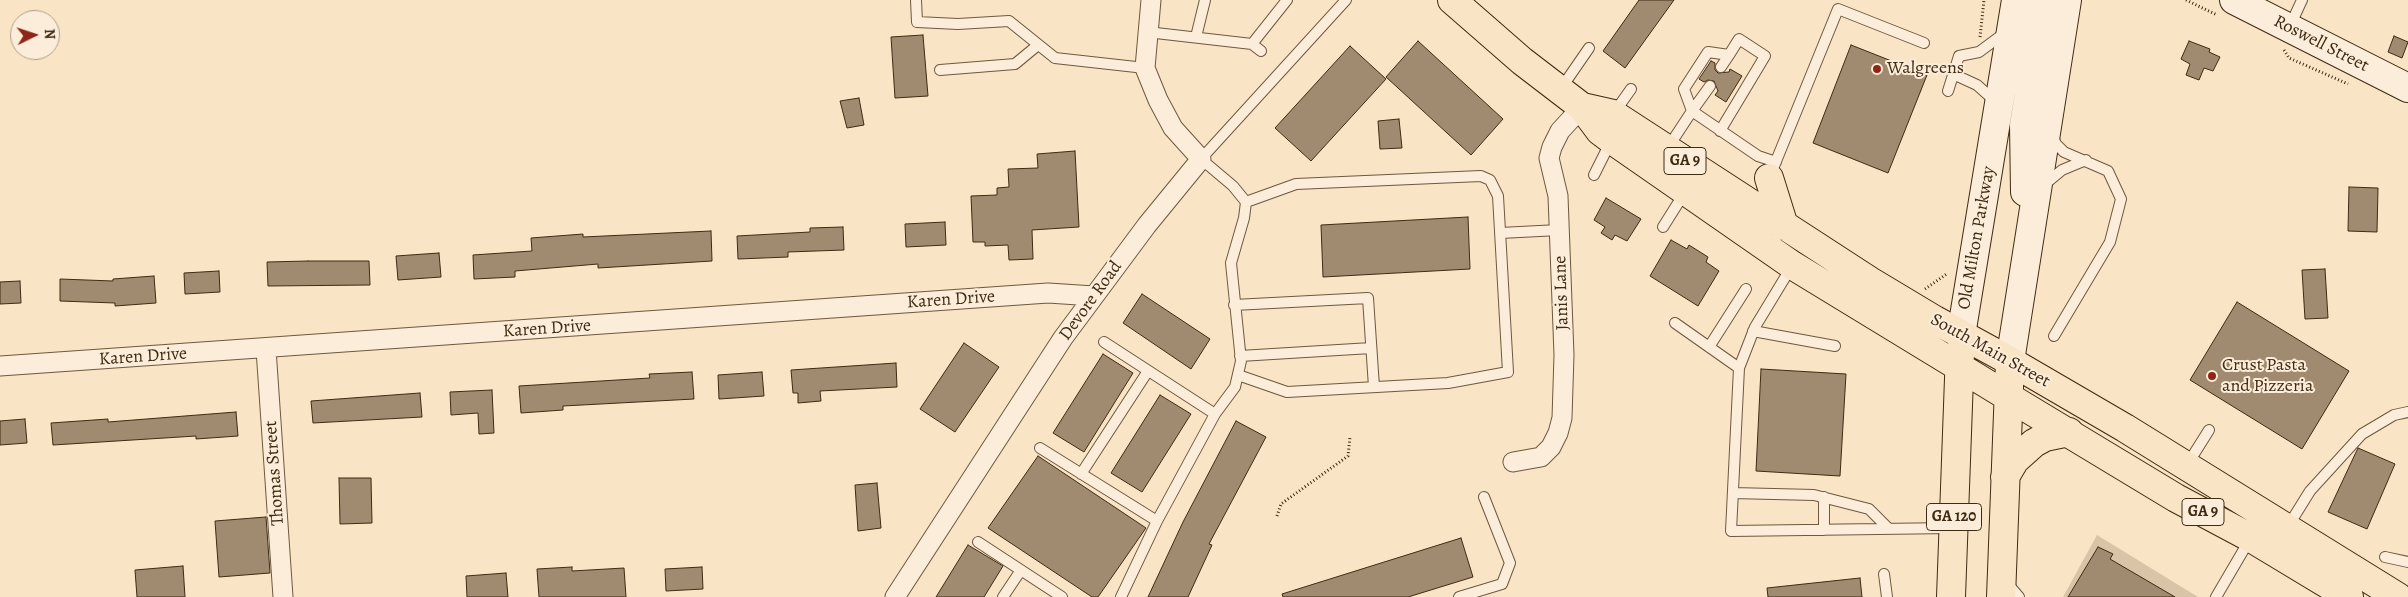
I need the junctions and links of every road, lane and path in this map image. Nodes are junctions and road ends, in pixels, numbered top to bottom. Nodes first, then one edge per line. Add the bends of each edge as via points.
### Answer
1 (916, 0) edge
2 (1151, 0) edge
3 (1205, 0) edge
4 (1287, 0) edge
5 (1346, 0) edge
6 (1452, 0) edge
7 (1984, 0) edge
8 (2016, 0) edge
9 (2044, 0) edge
10 (2067, 0) edge
11 (2234, 0) edge
12 (2302, 0) edge
13 (2289, 27) junction
14 (2011, 29) junction
15 (1147, 32) junction
16 (1196, 37) junction
17 (1924, 43) dead end
18 (1038, 45) junction
19 (1589, 48) dead end
20 (1979, 52) junction
21 (1729, 55) junction
22 (1721, 67) dead end
23 (1145, 68) junction
24 (940, 70) dead end
25 (1953, 74) junction
26 (1710, 86) dead end
27 (2408, 88) edge
28 (1631, 89) dead end
29 (1560, 90) junction
30 (1948, 91) dead end
31 (1998, 105) junction
32 (1582, 107) junction
33 (1692, 112) junction
34 (2047, 124) junction
35 (1612, 127) junction
36 (1720, 130) junction
37 (1667, 150) junction
38 (1202, 159) junction
39 (2086, 160) junction
40 (1773, 170) junction
41 (1594, 175) dead end
42 (1685, 192) junction
43 (1246, 202) junction
44 (2034, 205) junction
45 (1754, 206) junction
46 (1784, 226) junction
47 (1663, 227) dead end
48 (1559, 230) junction
49 (1500, 233) junction
50 (1792, 265) junction
51 (1949, 272) dead end
52 (1917, 288) dead end
53 (1746, 289) dead end
54 (1094, 296) junction
55 (1234, 305) junction
56 (1675, 323) dead end
57 (1753, 331) junction
58 (1961, 335) junction
59 (2054, 336) dead end
60 (1104, 342) dead end
61 (1835, 346) dead end
62 (1710, 347) junction
63 (1371, 348) junction
64 (266, 349) junction
65 (1240, 356) junction
66 (2010, 361) junction
67 (0, 366) edge
68 (1959, 367) junction
69 (1739, 368) junction
70 (1148, 371) junction
71 (1238, 375) junction
72 (1374, 387) junction
73 (2007, 396) junction
74 (2408, 412) edge
75 (1215, 414) junction
76 (2209, 430) dead end
77 (2069, 432) junction
78 (1350, 437) dead end
79 (1040, 448) dead end
80 (1513, 462) dead end
81 (2186, 466) junction
82 (1081, 474) junction
83 (2005, 477) junction
84 (1733, 492) junction
85 (1824, 497) junction
86 (1484, 498) dead end
87 (1277, 516) dead end
88 (1157, 521) junction
89 (1953, 528) junction
90 (1889, 529) junction
91 (2286, 529) junction
92 (1824, 530) junction
93 (2251, 538) junction
94 (978, 542) dead end
95 (2385, 556) dead end
96 (2408, 562) edge
97 (1021, 570) junction
98 (1884, 574) dead end
99 (2008, 590) edge
100 (2219, 592) edge
101 (2343, 593) edge
102 (1057, 595) edge
103 (283, 597) edge
104 (895, 597) edge
105 (1003, 597) edge
106 (1121, 597) edge
107 (1459, 597) edge
108 (1886, 597) edge
109 (1951, 597) edge
110 (2372, 597) edge
111 (2398, 597) edge

1 - 18 lane via 917,22 1009,21
2 - 15 street
3 - 16 lane
4 - 16 lane via 1257,48
5 - 38 lane
6 - 29 main road, South Main Street / GA 9
7 - 20 path
8 - 14 main road, Old Milton Parkway
9 - 44 main road via 2023,133 2023,180
10 - 34 main road
11 - 13 main road, Roswell Street
12 - 13 lane
13 - 27 main road, Roswell Street
14 - 20 lane
14 - 31 main road, Old Milton Parkway
15 - 16 lane
15 - 23 street
17 - 40 lane via 1838,9
18 - 23 lane via 1055,58
18 - 24 lane via 1015,64
19 - 29 lane
20 - 25 lane via 1959,56
21 - 22 lane
21 - 33 lane via 1708,52 1684,89
21 - 36 lane via 1739,40 1765,56
23 - 38 street via 1173,128
25 - 30 lane
25 - 31 lane via 1985,90
26 - 33 lane
28 - 35 lane
29 - 32 main road, South Main Street / GA 9
31 - 58 main road, Old Milton Parkway
32 - 35 main road, South Main Street / GA 9 via 1600,131
32 - 48 street, Janis Lane via 1560,131 1549,158 1558,196
33 - 36 lane
33 - 37 lane
34 - 39 lane via 2056,144 2064,152
34 - 44 main road
35 - 37 main road, South Main Street / GA 9
35 - 41 lane
35 - 42 main road, South Main Street / GA 9
36 - 40 lane
37 - 45 main road, South Main Street / GA 9
38 - 43 lane
38 - 54 street, Devore Road
39 - 44 lane via 2054,175
39 - 59 lane via 2108,171 2121,199 2110,242
40 - 45 lane
40 - 46 main road
42 - 47 lane
42 - 50 main road, South Main Street / GA 9
43 - 49 lane via 1296,184 1481,176 1490,180 1498,196
43 - 55 lane via 1231,263
44 - 66 main road
45 - 46 main road, South Main Street / GA 9
46 - 58 main road, South Main Street / GA 9
48 - 49 lane
48 - 80 street, Janis Lane via 1564,355 1562,418 1555,440 1541,458
49 - 72 lane via 1508,372 1448,383
50 - 57 lane
50 - 68 main road, South Main Street / GA 9
51 - 52 path via 1926,289
53 - 62 lane
54 - 64 street, Karen Drive via 1048,292
54 - 104 street, Devore Road via 1063,338
55 - 63 lane via 1368,298
55 - 65 lane
56 - 62 lane
57 - 61 lane
57 - 69 lane
58 - 66 main road, South Main Street / GA 9
58 - 68 main road, Old Milton Parkway
60 - 70 lane
62 - 69 lane
63 - 65 lane
63 - 72 lane
64 - 67 street, Karen Drive
64 - 103 street, Thomas Street
65 - 71 lane
66 - 73 main road, GA 120
66 - 81 main road, South Main Street / GA 9
68 - 73 main road, South Main Street / GA 9
68 - 89 main road, Old Milton Parkway / GA 120
69 - 84 lane
70 - 75 lane
70 - 82 lane
71 - 72 lane via 1287,392
71 - 75 lane via 1235,387
73 - 77 main road, South Main Street / GA 9
73 - 83 main road, GA 120
74 - 91 lane via 2394,415 2362,434 2310,491
75 - 88 lane
76 - 81 lane
77 - 83 main road via 2034,443 2015,460
77 - 93 main road, South Main Street / GA 9 via 2176,498
78 - 87 path via 1348,456 1281,504
79 - 82 lane
81 - 91 main road, South Main Street / GA 9
82 - 88 lane
83 - 99 main road, GA 120
84 - 85 lane
84 - 92 lane via 1730,531
85 - 90 lane via 1869,509
85 - 92 lane
86 - 107 lane via 1510,563 1502,584
88 - 106 lane
89 - 90 lane
89 - 109 main road, Old Milton Parkway / GA 120
90 - 92 lane
91 - 111 main road, South Main Street / GA 9
93 - 100 lane
93 - 101 main road, South Main Street / GA 9
94 - 97 lane
95 - 96 lane
97 - 102 lane
97 - 105 lane
98 - 108 lane
101 - 110 main road via 2357,588

